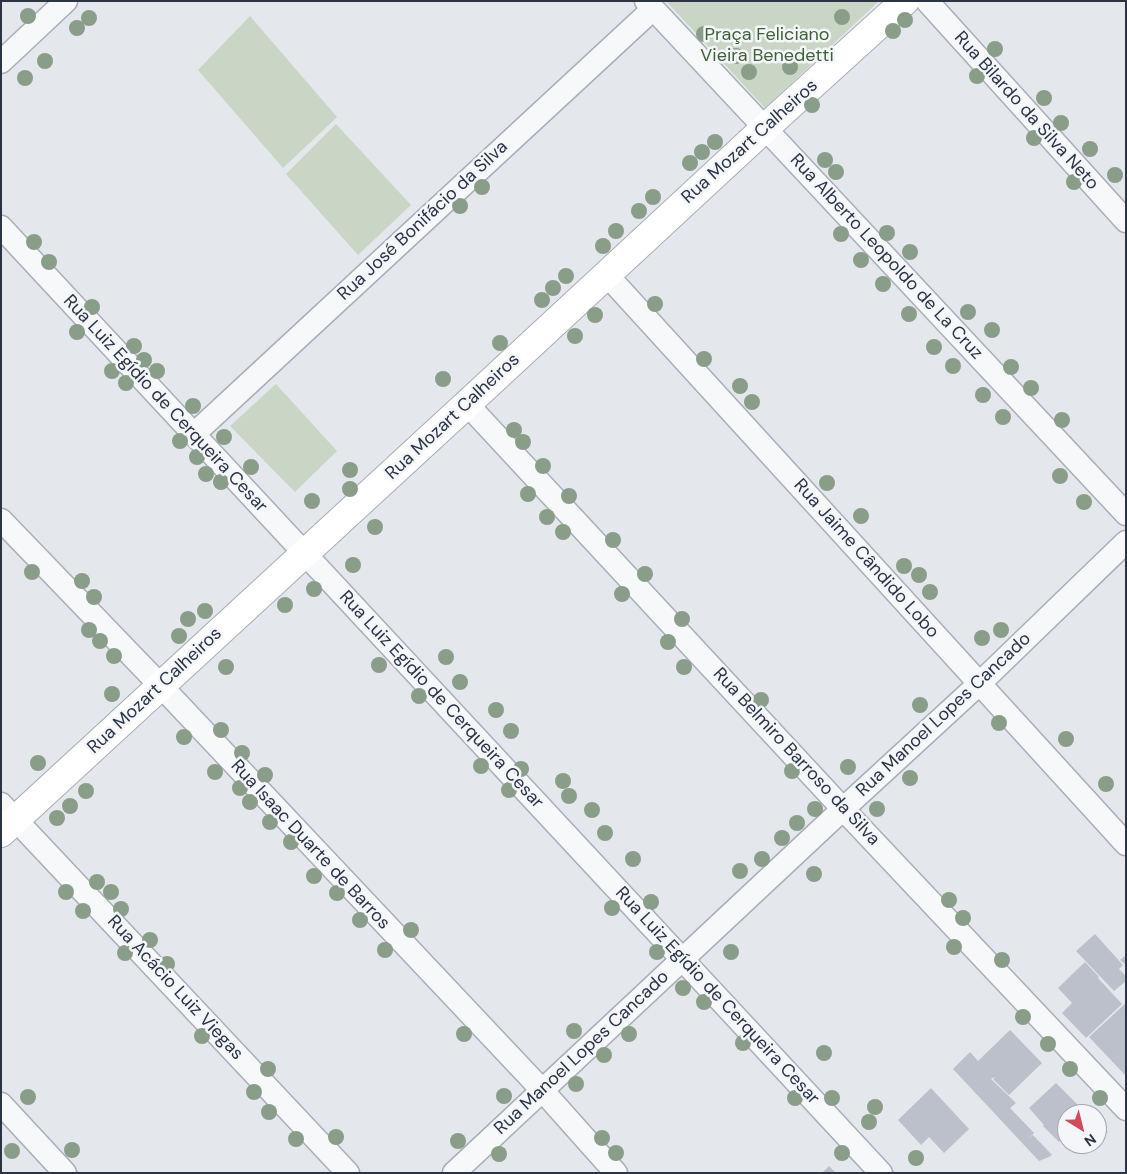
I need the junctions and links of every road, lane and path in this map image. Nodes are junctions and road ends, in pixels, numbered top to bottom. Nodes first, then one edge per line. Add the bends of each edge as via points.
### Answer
1 (66, 1) edge
2 (905, 1) edge
3 (927, 1) edge
4 (650, 5) edge
5 (1, 62) edge
6 (765, 128) junction
7 (1126, 221) edge
8 (1, 227) edge
9 (606, 274) junction
10 (467, 404) junction
11 (194, 434) junction
12 (1126, 514) edge
13 (1, 520) edge
14 (1126, 542) edge
15 (304, 553) junction
16 (979, 684) junction
17 (161, 686) junction
18 (844, 809) junction
19 (6, 819) edge
20 (1126, 844) edge
21 (683, 960) junction
22 (542, 1090) junction
23 (1, 1104) edge
24 (1126, 1109) edge
25 (65, 1173) edge
26 (348, 1173) edge
27 (454, 1173) edge
28 (616, 1173) edge
29 (881, 1173) edge

1 - 5 street
2 - 6 street, Rua Mozart Calheiros
3 - 7 street, Rua Bilardo da Silva Neto
4 - 6 street, Rua Alberto Leopoldo de La Cruz
4 - 11 street, Rua José Bonifácio da Silva
6 - 9 street, Rua Mozart Calheiros
6 - 12 street, Rua Alberto Leopoldo de La Cruz
8 - 11 street, Rua Luiz Egídio de Cerqueira Cesar
9 - 10 street, Rua Mozart Calheiros
9 - 16 street, Rua Jaime Cândido Lobo
10 - 15 street, Rua Mozart Calheiros
10 - 18 street, Rua Belmiro Barroso da Silva
11 - 15 street, Rua Luiz Egídio de Cerqueira Cesar
13 - 17 street, Rua Isaac Duarte de Barros
14 - 16 street, Rua Manoel Lopes Cancado
15 - 17 street, Rua Mozart Calheiros
15 - 21 street, Rua Luiz Egídio de Cerqueira Cesar
16 - 18 street, Rua Manoel Lopes Cancado
16 - 20 street, Rua Jaime Cândido Lobo
17 - 19 street, Rua Mozart Calheiros
17 - 22 street, Rua Isaac Duarte de Barros
18 - 21 street, Rua Manoel Lopes Cancado
18 - 24 street, Rua Belmiro Barroso da Silva
19 - 26 street, Rua Acácio Luiz Viegas
21 - 22 street, Rua Manoel Lopes Cancado
21 - 29 street, Rua Luiz Egídio de Cerqueira Cesar
22 - 27 street, Rua Manoel Lopes Cancado
22 - 28 street, Rua Isaac Duarte de Barros
23 - 25 street

